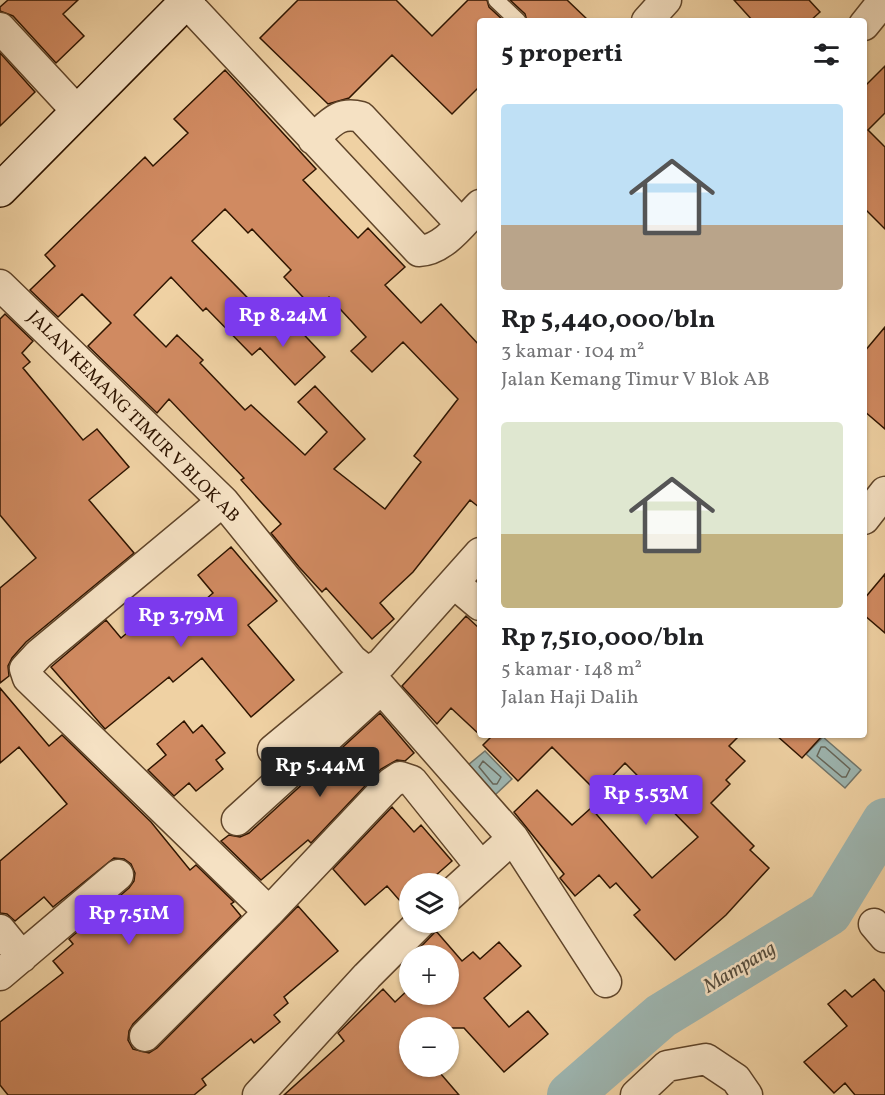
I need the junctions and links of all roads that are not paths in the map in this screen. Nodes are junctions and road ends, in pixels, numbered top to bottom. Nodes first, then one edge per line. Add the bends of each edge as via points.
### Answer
1 (496, 0) edge
2 (666, 0) edge
3 (884, 0) edge
4 (187, 1) edge
5 (515, 18) edge
6 (650, 18) edge
7 (867, 22) edge
8 (0, 28) edge
9 (77, 111) junction
10 (313, 138) junction
11 (0, 190) edge
12 (471, 215) edge
13 (0, 285) edge
14 (885, 492) edge
15 (223, 501) junction
16 (867, 515) edge
17 (477, 557) edge
18 (455, 584) junction
19 (477, 602) edge
20 (374, 681) junction
21 (273, 750) dead end
22 (237, 820) dead end
23 (513, 838) junction
24 (473, 857) dead end
25 (118, 875) dead end
26 (459, 887) edge
27 (269, 912) junction
28 (0, 930) edge
29 (410, 933) edge
30 (11, 966) edge
31 (606, 982) dead end
32 (145, 1036) dead end
33 (258, 1095) edge
34 (636, 1095) edge
35 (747, 1095) edge

1 - 5 lane
2 - 6 street
3 - 7 street
4 - 9 street
4 - 10 street
8 - 9 street
9 - 11 street
10 - 12 street via 347,114 361,117
10 - 12 street via 419,251 438,246
13 - 15 street, JALAN KEMANG TIMUR V BLOK AB
14 - 16 street
15 - 20 street, JALAN KEMANG TIMUR V BLOK AB via 352,660
15 - 27 street via 25,669 28,678
17 - 18 street
18 - 19 street
18 - 20 street via 381,664
20 - 21 street
20 - 22 street
20 - 23 street, JALAN KEMANG TIMUR V BLOK AB
23 - 26 street
23 - 31 street, JALAN KEMANG TIMUR V BLOK AB
24 - 27 street via 412,781 400,777
25 - 30 street
27 - 32 street
28 - 30 street
29 - 33 street
34 - 35 street via 667,1066 706,1059 736,1079

